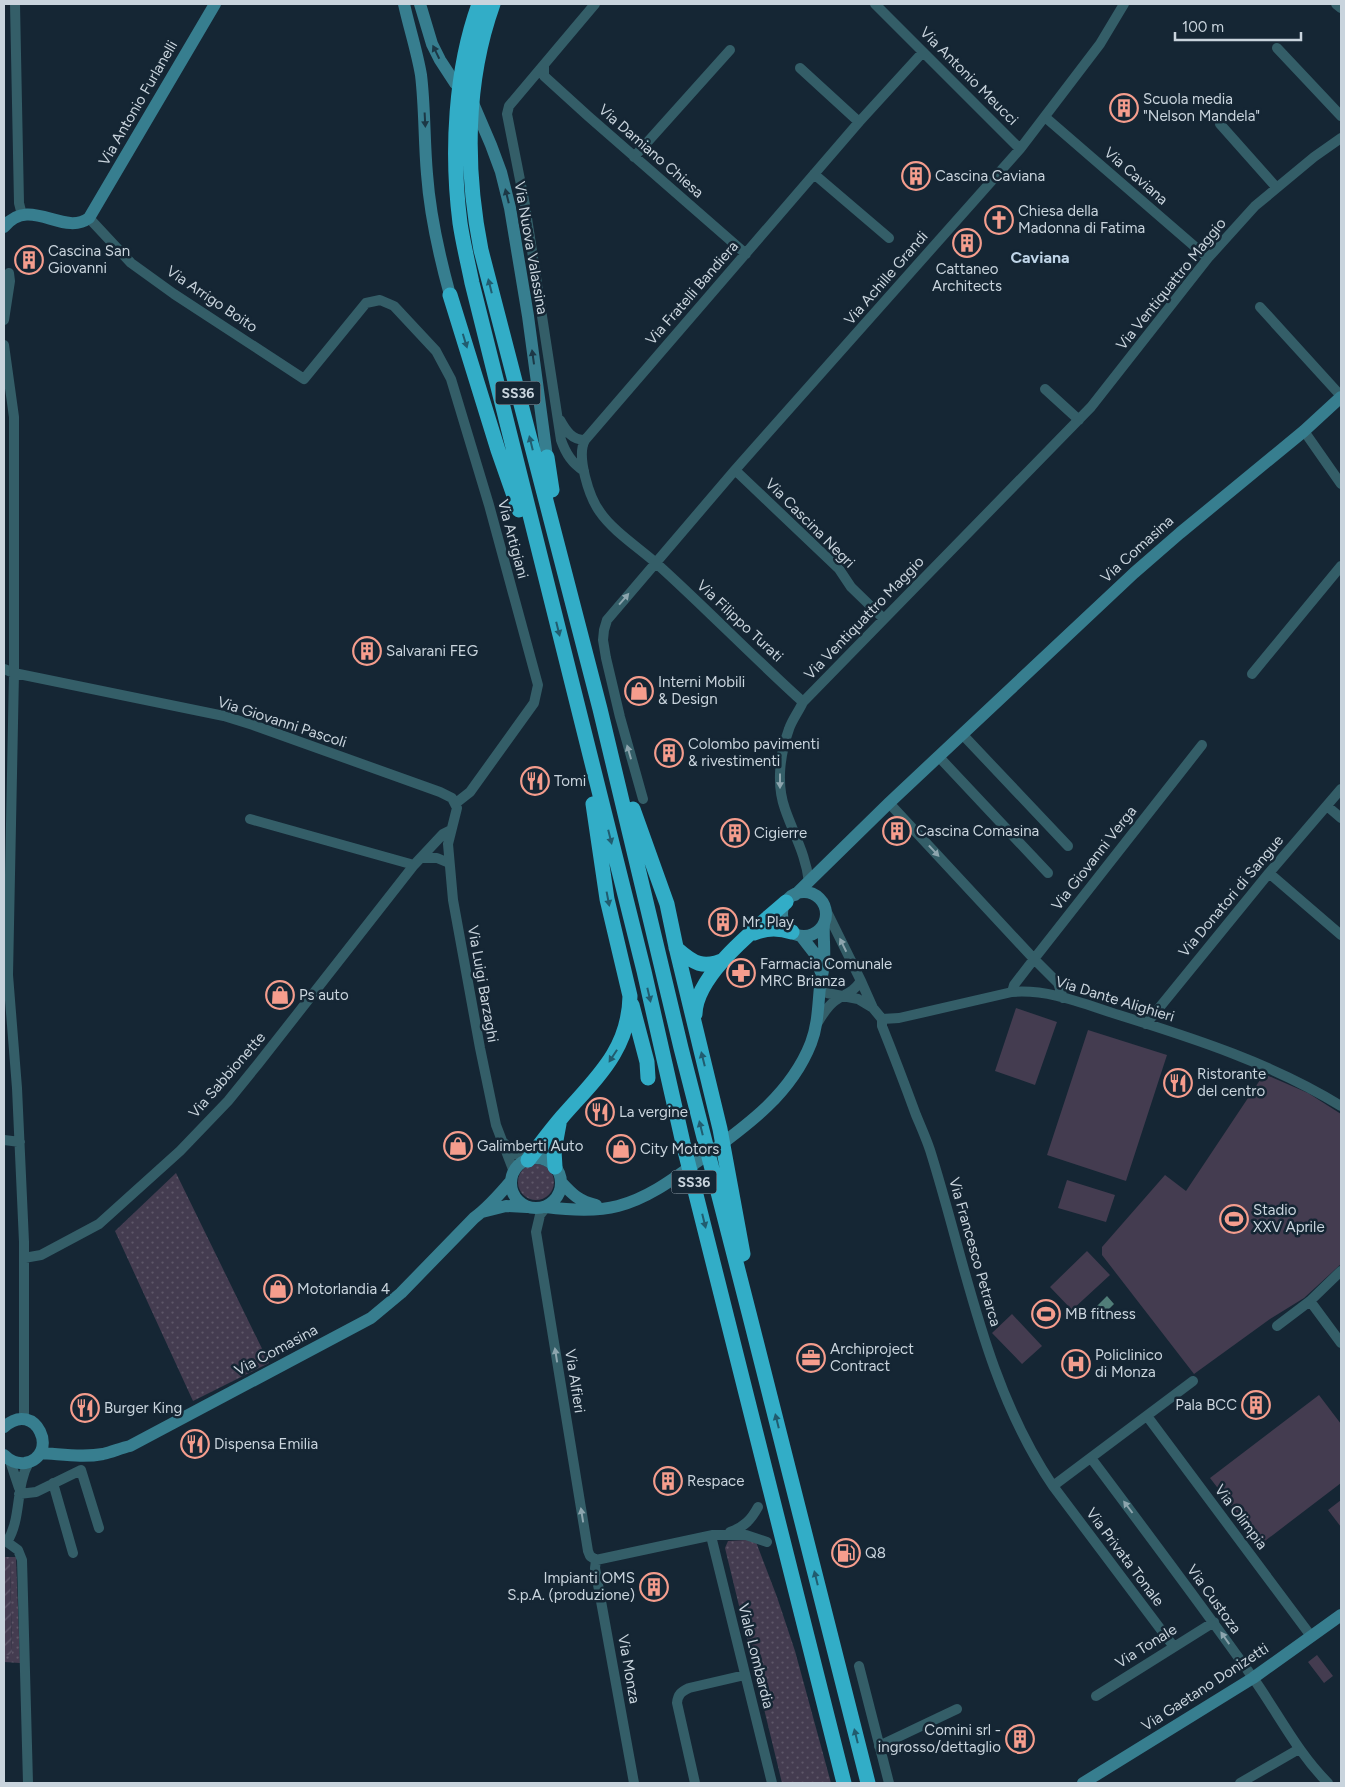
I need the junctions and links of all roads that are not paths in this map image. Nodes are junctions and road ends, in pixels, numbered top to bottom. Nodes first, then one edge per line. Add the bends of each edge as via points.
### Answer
1 (15, 4) edge
2 (215, 4) edge
3 (399, 4) edge
4 (404, 4) edge
5 (420, 4) edge
6 (479, 4) edge
7 (493, 4) edge
8 (595, 4) edge
9 (875, 4) edge
10 (1124, 4) edge
11 (1336, 4) edge
12 (1341, 8) edge
13 (410, 30) junction
14 (476, 39) junction
15 (1277, 48) dead end
16 (730, 50) dead end
17 (923, 52) junction
18 (544, 66) junction
19 (800, 68) dead end
20 (1341, 116) edge
21 (1045, 117) junction
22 (859, 122) junction
23 (1220, 124) dead end
24 (1341, 138) edge
25 (1020, 149) junction
26 (634, 157) junction
27 (814, 174) junction
28 (1276, 188) junction
29 (22, 215) junction
30 (89, 218) junction
31 (4, 226) edge
32 (889, 238) dead end
33 (746, 254) junction
34 (1208, 258) junction
35 (9, 273) dead end
36 (450, 295) joint
37 (366, 303) joint
38 (1260, 307) dead end
39 (4, 320) edge
40 (4, 345) edge
41 (5, 368) edge
42 (1045, 389) dead end
43 (1341, 396) edge
44 (556, 415) junction
45 (1078, 420) junction
46 (1304, 431) junction
47 (585, 440) junction
48 (547, 457) joint
49 (736, 470) junction
50 (584, 471) junction
51 (1341, 484) edge
52 (656, 562) junction
53 (1341, 566) edge
54 (546, 581) junction
55 (569, 592) junction
56 (884, 619) junction
57 (4, 669) edge
58 (14, 674) junction
59 (1252, 674) dead end
60 (803, 702) junction
61 (600, 709) junction
62 (963, 735) junction
63 (1202, 745) dead end
64 (587, 747) junction
65 (939, 756) junction
66 (1341, 788) edge
67 (642, 799) dead end
68 (456, 803) junction
69 (889, 803) junction
70 (1327, 806) junction
71 (1341, 818) edge
72 (250, 819) dead end
73 (450, 830) junction
74 (1068, 846) dead end
75 (418, 862) junction
76 (449, 863) junction
77 (826, 864) junction
78 (1048, 873) dead end
79 (1269, 873) junction
80 (809, 882) junction
81 (791, 899) junction
82 (823, 904) junction
83 (824, 923) junction
84 (750, 934) junction
85 (796, 934) junction
86 (1341, 935) edge
87 (676, 947) junction
88 (726, 959) junction
89 (1034, 960) junction
90 (821, 980) junction
91 (861, 981) junction
92 (1012, 992) junction
93 (630, 996) junction
94 (843, 996) junction
95 (1063, 998) junction
96 (873, 1008) junction
97 (882, 1019) junction
98 (694, 1022) junction
99 (817, 1024) junction
100 (1146, 1024) junction
101 (648, 1078) dead end
102 (1341, 1106) edge
103 (561, 1118) junction
104 (4, 1140) edge
105 (501, 1141) junction
106 (20, 1142) junction
107 (528, 1160) junction
108 (555, 1167) junction
109 (512, 1176) junction
110 (562, 1182) junction
111 (527, 1207) junction
112 (546, 1207) junction
113 (616, 1207) junction
114 (482, 1212) junction
115 (24, 1258) junction
116 (1341, 1271) edge
117 (1310, 1301) junction
118 (750, 1313) junction
119 (1277, 1326) dead end
120 (1341, 1343) edge
121 (1193, 1381) dead end
122 (1147, 1416) junction
123 (24, 1419) junction
124 (4, 1427) edge
125 (45, 1450) junction
126 (7, 1458) edge
127 (1091, 1458) junction
128 (29, 1462) junction
129 (53, 1484) junction
130 (1053, 1486) junction
131 (20, 1491) junction
132 (758, 1507) dead end
133 (98, 1528) dead end
134 (718, 1534) junction
135 (5, 1542) edge
136 (767, 1542) dead end
137 (73, 1553) dead end
138 (596, 1560) junction
139 (1341, 1615) edge
140 (1214, 1622) junction
141 (1311, 1636) junction
142 (1174, 1646) junction
143 (859, 1666) dead end
144 (745, 1675) junction
145 (1253, 1678) junction
146 (1096, 1696) dead end
147 (956, 1709) dead end
148 (879, 1746) junction
149 (1299, 1749) junction
150 (28, 1783) edge
151 (634, 1783) edge
152 (696, 1783) edge
153 (772, 1783) edge
154 (844, 1783) edge
155 (868, 1783) edge
156 (888, 1783) edge
157 (1084, 1783) edge
158 (1240, 1783) edge
159 (1328, 1783) edge

1 - 29 street via 18,204
2 - 30 main road, Via Antonio Furlanelli
3 - 13 main road
4 - 13 main road, SS36
48 -> 5 main road, Via Nuova Valassina / SS36 via 510,208 501,172 472,103 455,83 432,44
6 - 14 highway, SS36
7 - 14 highway, SS36
8 - 18 street
9 - 17 street, Via Antonio Meucci
10 - 21 street, Via Achille Grandi via 1100,44
11 - 12 street
13 -> 36 main road, SS36 via 421,74 432,221
14 - 54 highway, SS36 via 462,76 456,129 457,188 463,240
55 -> 14 highway, SS36 via 481,250 472,194 470,153
15 - 20 street
16 - 26 street
17 - 22 street, Via Fratelli Bandiera
17 - 25 street, Via Antonio Meucci
18 - 26 street, Via Damiano Chiesa via 544,76
18 - 44 street via 509,106 507,114 525,205
19 - 22 street
21 - 25 street, Via Achille Grandi
21 - 34 street, Via Caviana
22 - 27 street, Via Fratelli Bandiera
23 - 28 street
24 - 28 street, Via Ventiquattro Maggio
25 - 49 street, Via Achille Grandi
26 - 33 street, Via Damiano Chiesa
27 - 32 street
27 - 33 street, Via Fratelli Bandiera
28 - 34 street, Via Ventiquattro Maggio via 1255,206
29 - 30 main road via 70,223 81,223
29 - 31 main road
30 - 37 street, Via Arrigo Boito via 131,263 304,379
33 - 47 street, Via Fratelli Bandiera
34 - 45 street, Via Ventiquattro Maggio
35 - 39 street
36 -> 54 highway, SS36 via 498,450
37 - 68 street, Via Artigiani via 380,300 394,306 436,351 451,379 538,685 534,703 470,792
38 - 43 street
40 - 41 street
41 - 58 street via 14,417
42 - 45 street
43 - 46 main road, Via Comasina
44 - 47 street via 568,433
44 - 50 street via 566,452
45 - 56 street, Via Ventiquattro Maggio
46 - 51 street
46 - 62 main road, Via Comasina via 1147,562
47 - 50 street via 581,448
48 - 55 highway, SS36
49 - 52 street, Via Achille Grandi
49 - 56 street, Via Cascina Negri via 839,569 851,587
50 - 52 street via 594,502 603,516
52 - 60 street, Via Filippo Turati
67 -> 52 street, Via Achille Grandi via 603,640 612,613
53 - 59 street
54 -> 64 highway, SS36
55 - 61 highway, SS36
56 - 60 street, Via Ventiquattro Maggio
57 - 58 street, Via Giovanni Pascoli
58 - 68 street, Via Giovanni Pascoli via 224,716 440,792
58 - 106 street via 8,975
60 -> 80 street, Via Ventiquattro Maggio via 789,728 781,757 779,786 805,858
61 - 87 highway via 608,722 638,824 662,888
118 -> 61 highway, SS36 via 680,1048
62 - 65 main road, Via Comasina
62 - 74 street
63 - 89 street, Via Giovanni Verga
64 -> 93 highway via 587,767 607,899
64 -> 154 highway, SS36
65 - 69 main road, Via Comasina
65 - 78 street
66 - 70 street, Via Donatori di Sangue
68 - 73 street via 457,812
69 - 77 main road, Via Comasina
69 -> 89 street
70 - 71 street
70 - 79 street, Via Donatori di Sangue
72 - 75 street
73 - 75 street, Via Sabbionette
73 - 76 street, Via Luigi Barzaghi
75 - 76 street via 437,858
75 - 115 street, Via Sabbionette via 258,1064 180,1151 99,1224 41,1255
76 - 105 street, Via Luigi Barzaghi via 480,1048
77 - 80 main road, Via Comasina
77 - 82 main road via 819,878
79 - 86 street
79 - 100 street, Via Donatori di Sangue
80 - 81 main road, Via Comasina
81 - 82 main road via 808,893
81 - 84 highway
81 - 85 main road via 782,915 787,927
82 - 83 main road
91 -> 82 street
83 - 85 main road via 815,933
83 - 90 main road
84 - 85 highway via 770,929
84 - 88 highway
85 - 90 main road via 815,954
87 - 88 highway via 698,964
87 - 98 highway
88 - 98 highway via 698,996
89 - 92 street, Via Giovanni Verga
89 - 95 street via 1058,982
90 - 94 street via 827,992
90 - 99 main road
91 - 94 street
91 - 96 street
92 - 95 street, Via Dante Alighieri via 1041,992
92 - 97 street, Via Dante Alighieri
93 - 101 highway via 648,1062
93 -> 103 highway via 622,1041 596,1079
94 - 96 street via 858,999
94 - 99 street via 829,1006
95 - 100 street, Via Dante Alighieri
96 - 97 street
97 - 130 street, Via Francesco Petrarca via 930,1149 987,1346 1020,1428
118 -> 98 highway via 748,1276 729,1173
99 - 113 main road via 804,1059 770,1106 659,1188
100 - 102 street, Via Dante Alighieri via 1271,1068
103 - 107 highway
103 - 108 highway via 554,1151
104 - 106 street
105 - 107 street
105 - 109 street, Via Luigi Barzaghi
106 - 115 street
107 - 108 main road via 542,1159
107 - 109 main road via 517,1167
108 - 110 main road
109 - 111 main road via 515,1196
109 - 114 main road, Via Comasina
110 - 112 main road via 558,1197
110 - 113 main road via 584,1202
111 - 112 main road
111 - 114 main road, Via Comasina via 506,1206
112 - 113 main road via 581,1210
138 -> 112 street, Via Alfieri via 588,1551 536,1232 540,1215
114 - 125 main road, Via Comasina via 401,1293 371,1318 130,1446 104,1454 71,1456
115 - 123 street
116 - 117 street
117 - 119 street
117 - 120 street
155 -> 118 highway, SS36
121 - 122 street
122 - 127 street
122 - 141 street, Via Olimpia
123 - 124 main road via 16,1419
123 - 125 main road via 41,1431
125 - 128 main road
126 - 128 main road via 16,1463
126 - 131 street
127 - 130 street
140 -> 127 street, Via Custoza
128 - 131 street
129 - 131 street via 36,1492
129 - 133 street via 81,1470
129 - 137 street
130 - 142 street, Via Privata Tonale
131 - 135 street via 15,1524
132 - 134 street via 741,1528
134 - 136 street via 746,1535
134 - 138 street
134 - 144 street, Viale Lombardia via 712,1540
135 - 150 street via 18,1550 22,1560
138 - 151 street, Via Monza
139 - 141 main road, Via Gaetano Donizetti
140 - 142 street, Via Tonale
145 -> 140 street, Via Custoza
141 - 145 main road, Via Gaetano Donizetti
142 - 146 street, Via Tonale
143 - 148 street
144 - 152 street via 689,1688 678,1698
144 - 153 street, Viale Lombardia
145 - 149 street, Via Custoza
145 - 157 main road, Via Gaetano Donizetti
147 - 148 street
148 - 156 street
149 - 158 street
149 - 159 street, Via Custoza

